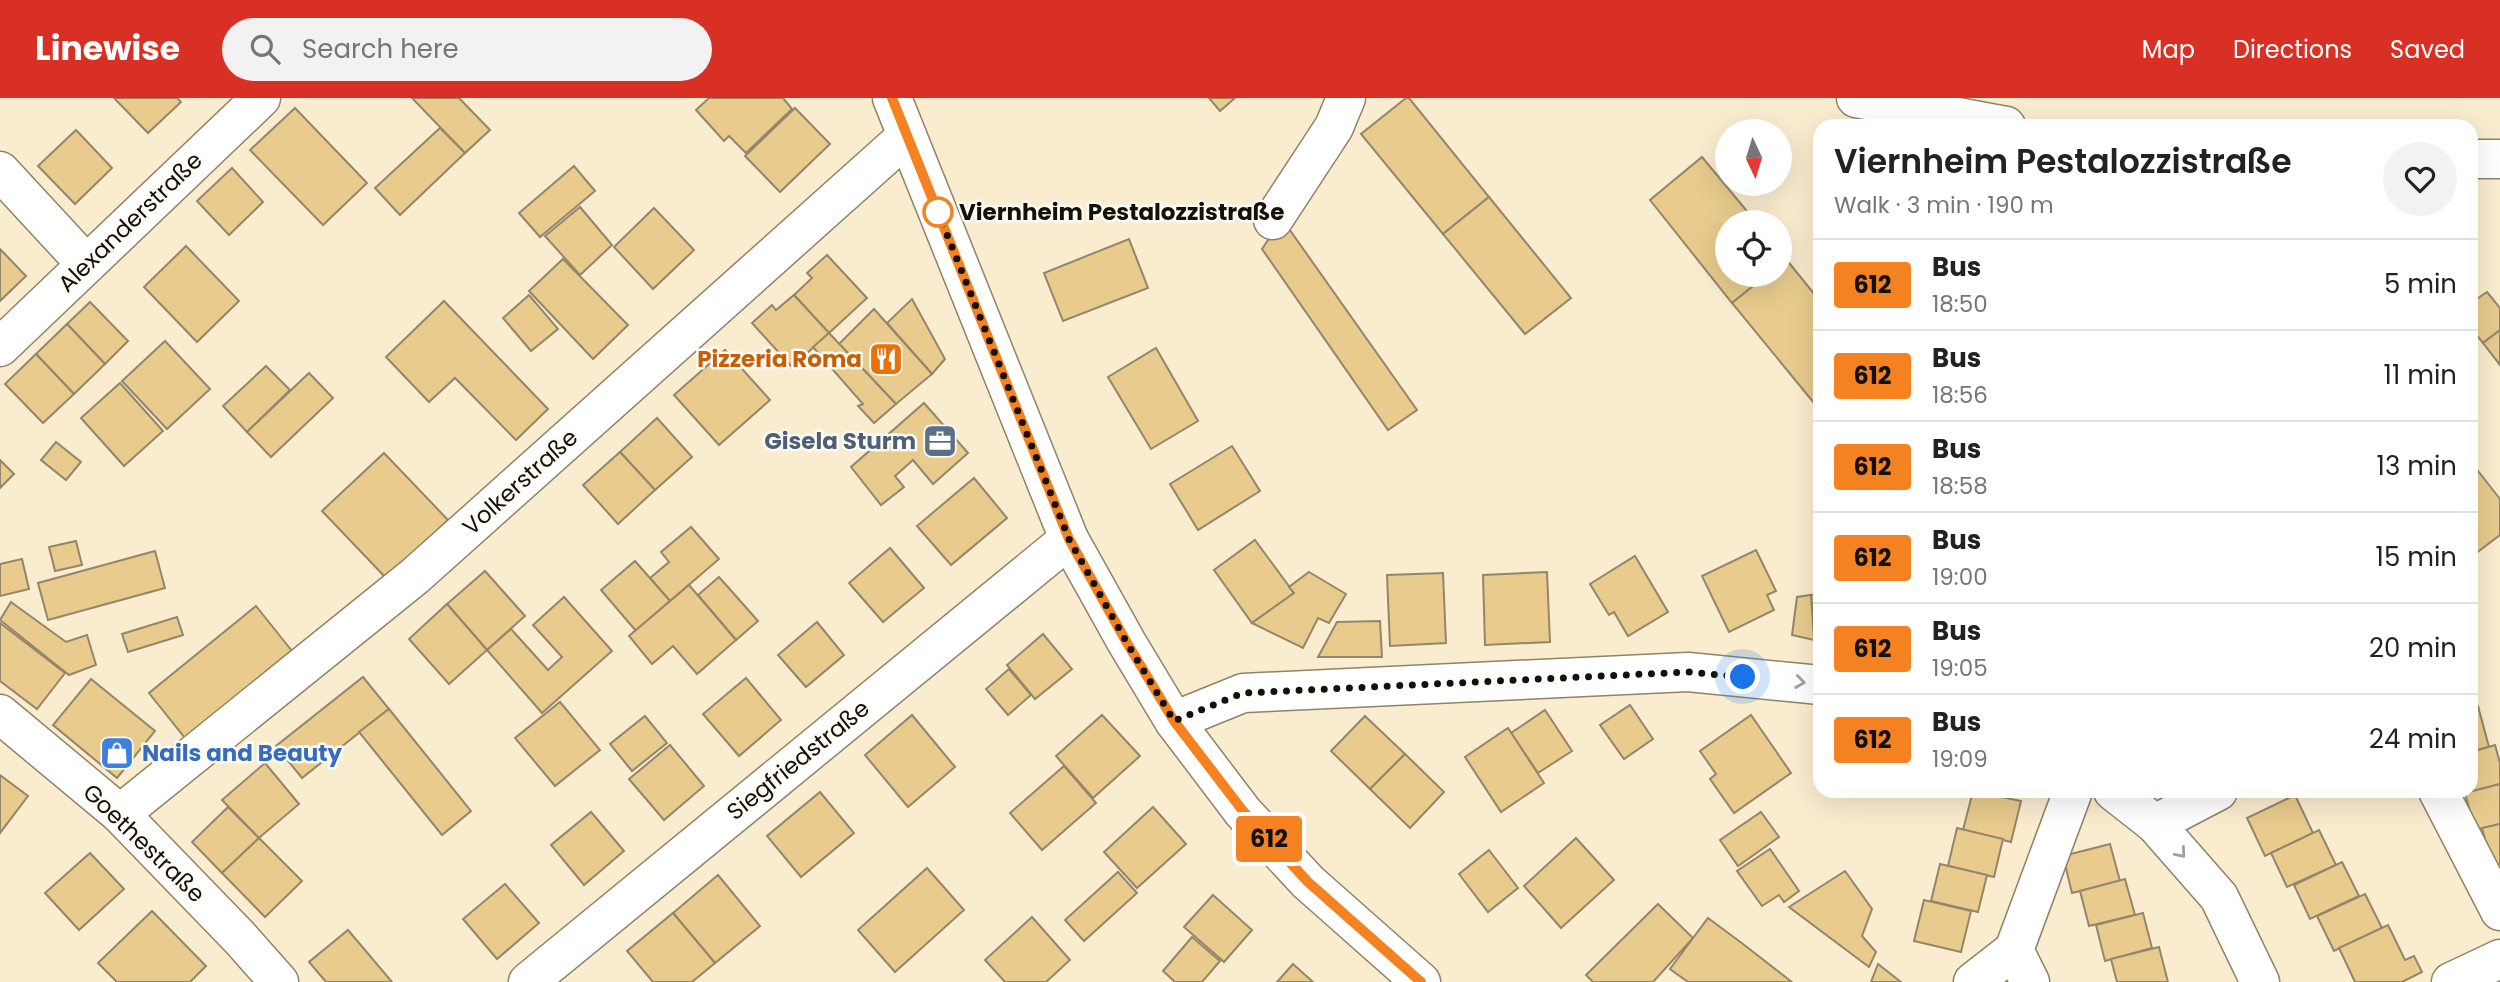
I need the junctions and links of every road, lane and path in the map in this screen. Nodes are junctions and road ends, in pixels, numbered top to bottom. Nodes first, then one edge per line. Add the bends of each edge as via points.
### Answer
1 (261, 98) edge
2 (892, 98) edge
3 (1346, 98) edge
4 (1856, 98) edge
5 (1905, 102) edge
6 (1977, 119) edge
7 (907, 136) junction
8 (2478, 159) edge
9 (2500, 159) edge
10 (0, 171) edge
11 (1273, 220) dead end
12 (86, 264) junction
13 (0, 346) edge
14 (1069, 539) junction
15 (1813, 684) edge
16 (0, 714) edge
17 (1174, 721) junction
18 (2071, 798) edge
19 (2122, 798) edge
20 (2205, 798) edge
21 (2442, 798) edge
22 (120, 814) junction
23 (2155, 824) junction
24 (2500, 911) edge
25 (2500, 959) edge
26 (2022, 966) edge
27 (279, 982) edge
28 (528, 982) edge
29 (1421, 982) edge
30 (1973, 982) edge
31 (2260, 982) edge
32 (2451, 982) edge

1 - 12 street, Alexanderstraße
2 - 7 street
3 - 11 street via 1334,127
4 - 5 street
5 - 6 street
7 - 14 street
7 - 22 street, Volkerstraße via 415,576
8 - 9 street
10 - 12 street
12 - 13 street, Alexanderstraße
14 - 17 street
14 - 28 street, Siegfriedstraße
17 -> 15 street via 1243,693 1688,672
16 - 22 street, Goethestraße
17 - 29 street via 1243,811 1308,882
18 - 26 street
19 - 23 street
20 - 23 street
21 - 24 street
22 - 27 street, Goethestraße
23 -> 31 street via 2219,897
25 - 32 street
26 - 30 street

